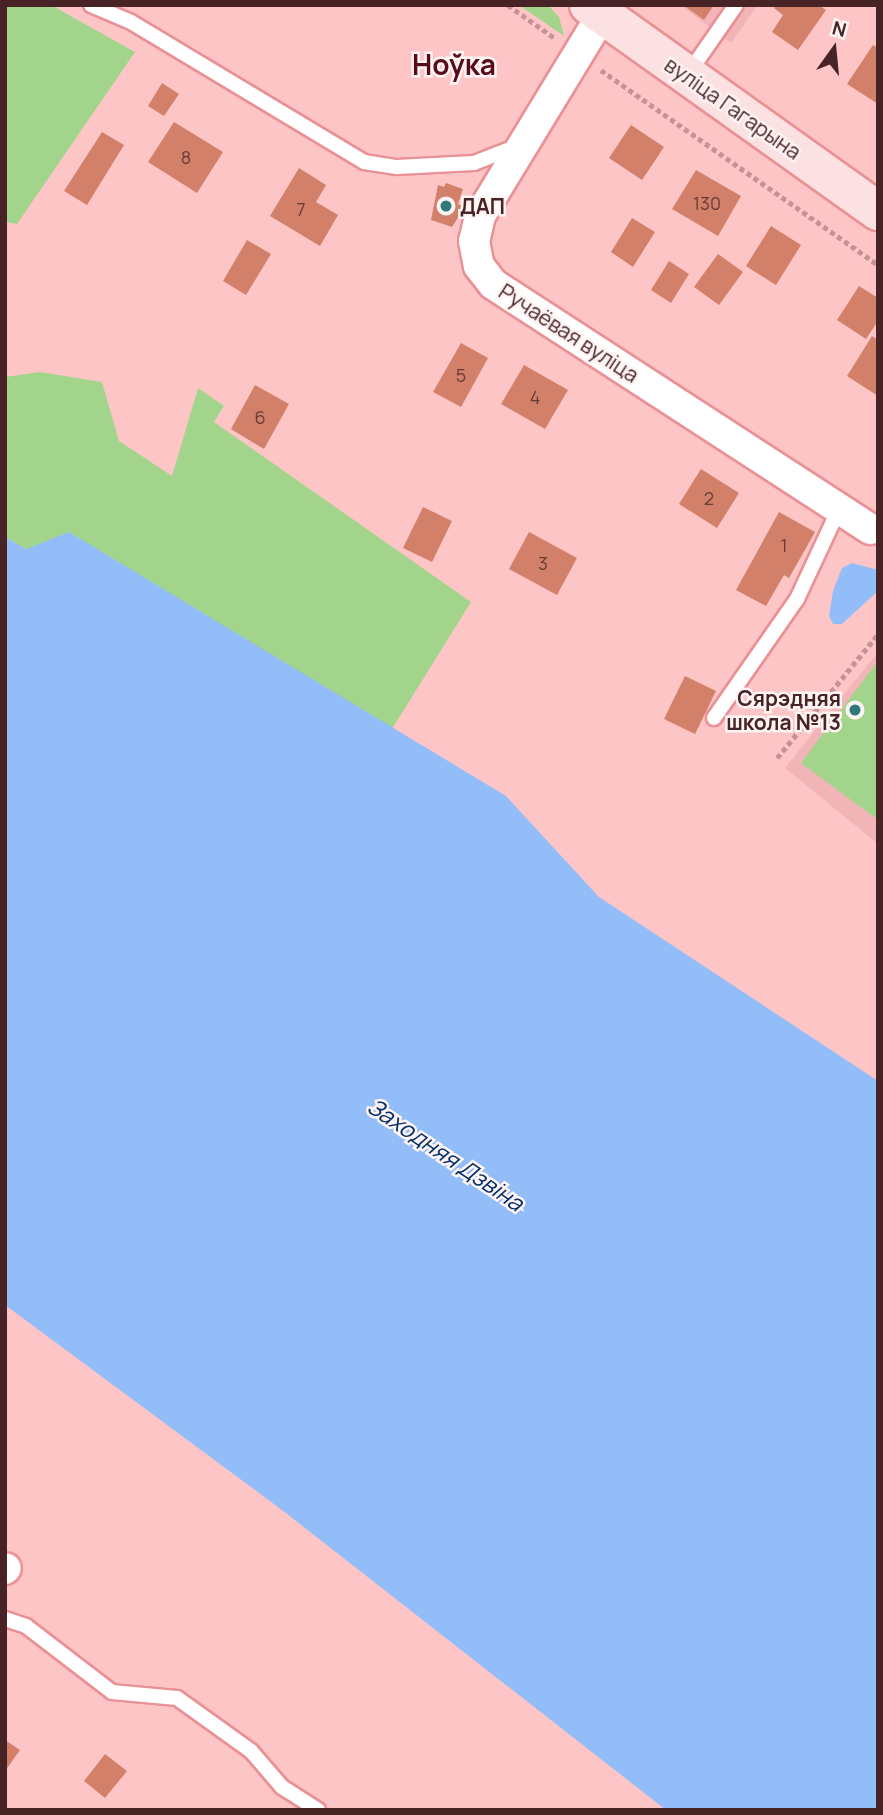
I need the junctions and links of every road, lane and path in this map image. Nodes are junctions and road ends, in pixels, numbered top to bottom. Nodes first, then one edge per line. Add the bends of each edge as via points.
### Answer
1 (91, 5) edge
2 (508, 5) edge
3 (736, 5) edge
4 (596, 10) edge
5 (578, 54) junction
6 (687, 75) junction
7 (525, 140) junction
8 (878, 211) edge
9 (878, 265) edge
10 (839, 509) junction
11 (870, 529) dead end
12 (878, 634) edge
13 (714, 718) dead end
14 (777, 758) dead end
15 (5, 1619) edge
16 (318, 1810) edge

1 - 7 lane via 131,22 364,162 397,167 480,163 504,155
2 - 5 path
3 - 6 lane
4 - 5 street, Ручаёвая вуліца
4 - 6 main road, вуліца Гагарына
5 - 7 street, Ручаёвая вуліца
5 - 9 path
6 - 8 main road, вуліца Гагарына
7 - 10 street, Ручаёвая вуліца via 475,230 474,254 485,276
10 - 11 street, Ручаёвая вуліца
10 - 13 lane via 797,599
12 - 14 path
15 - 16 lane via 26,1626 112,1692 177,1698 251,1751 282,1787

